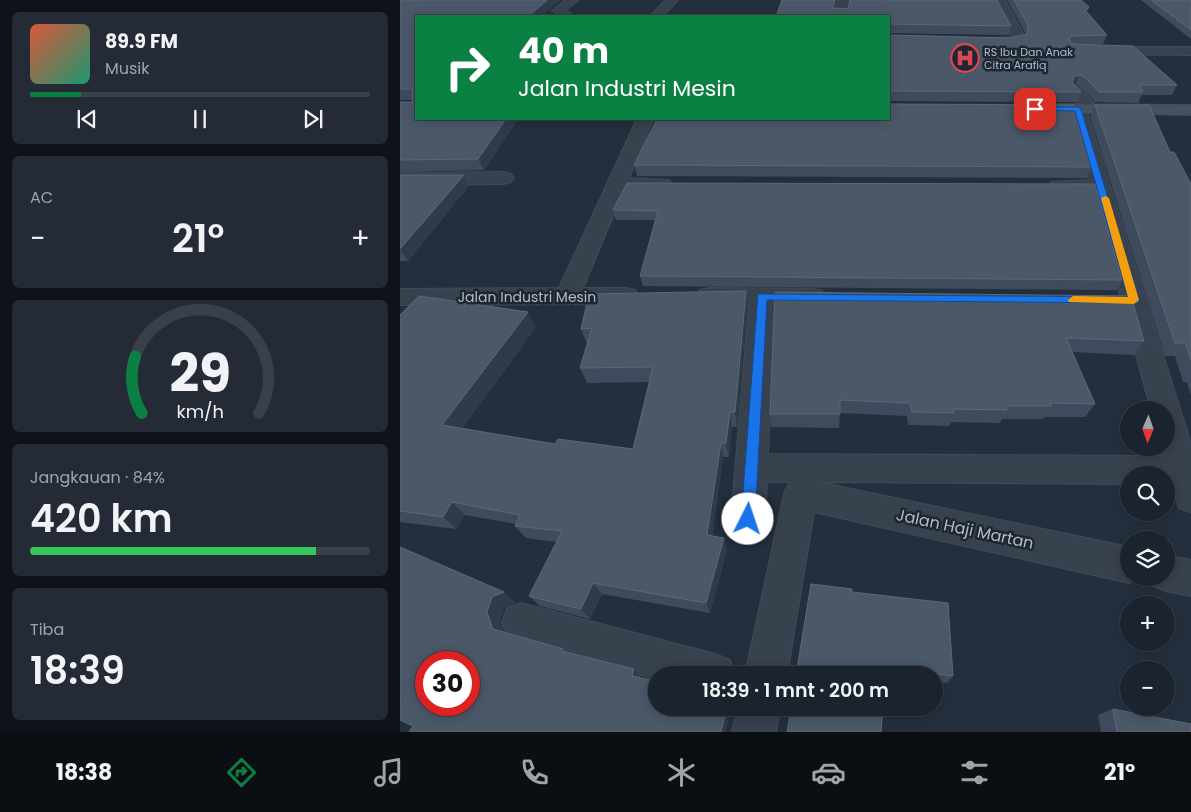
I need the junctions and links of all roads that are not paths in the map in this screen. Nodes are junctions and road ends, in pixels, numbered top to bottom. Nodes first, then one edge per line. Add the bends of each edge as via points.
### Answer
1 (572, 0) edge
2 (672, 0) edge
3 (844, 0) edge
4 (999, 0) edge
5 (567, 15) edge
6 (657, 15) edge
7 (840, 15) edge
8 (1107, 38) dead end
9 (971, 42) edge
10 (1083, 50) edge
11 (1119, 51) junction
12 (1191, 51) edge
13 (1076, 91) edge
14 (1025, 109) edge
15 (1084, 109) junction
16 (1191, 110) edge
17 (644, 120) edge
18 (504, 178) dead end
19 (400, 179) edge
20 (617, 184) junction
21 (676, 184) edge
22 (1042, 186) edge
23 (1101, 186) junction
24 (645, 296) edge
25 (684, 296) edge
26 (762, 296) junction
27 (400, 297) edge
28 (567, 297) junction
29 (840, 297) edge
30 (751, 468) junction
31 (1188, 484) edge
32 (748, 519) dead end
33 (1120, 563) edge
34 (1175, 575) edge
35 (1191, 578) edge
36 (522, 622) dead end
37 (682, 666) edge
38 (768, 666) edge
39 (757, 716) edge
40 (754, 732) edge

1 - 5 street via 558,11
2 - 6 street
3 - 7 street
4 - 9 street via 1018,39
8 - 11 street
10 - 11 street
11 - 12 street
13 - 15 lane
14 - 15 main road
15 - 16 main road
15 - 23 street
17 - 20 street
18 - 19 street
20 - 21 street
20 - 28 street
22 - 23 street
23 - 31 street via 1124,300
24 - 28 street, Jalan Industri Mesin
25 - 26 street
26 - 29 street
26 - 30 street
27 - 28 street, Jalan Industri Mesin
30 - 31 street
30 - 32 street
33 - 38 street, Jalan Haji Martan via 801,494
34 - 35 street
36 - 37 street
39 - 40 street

